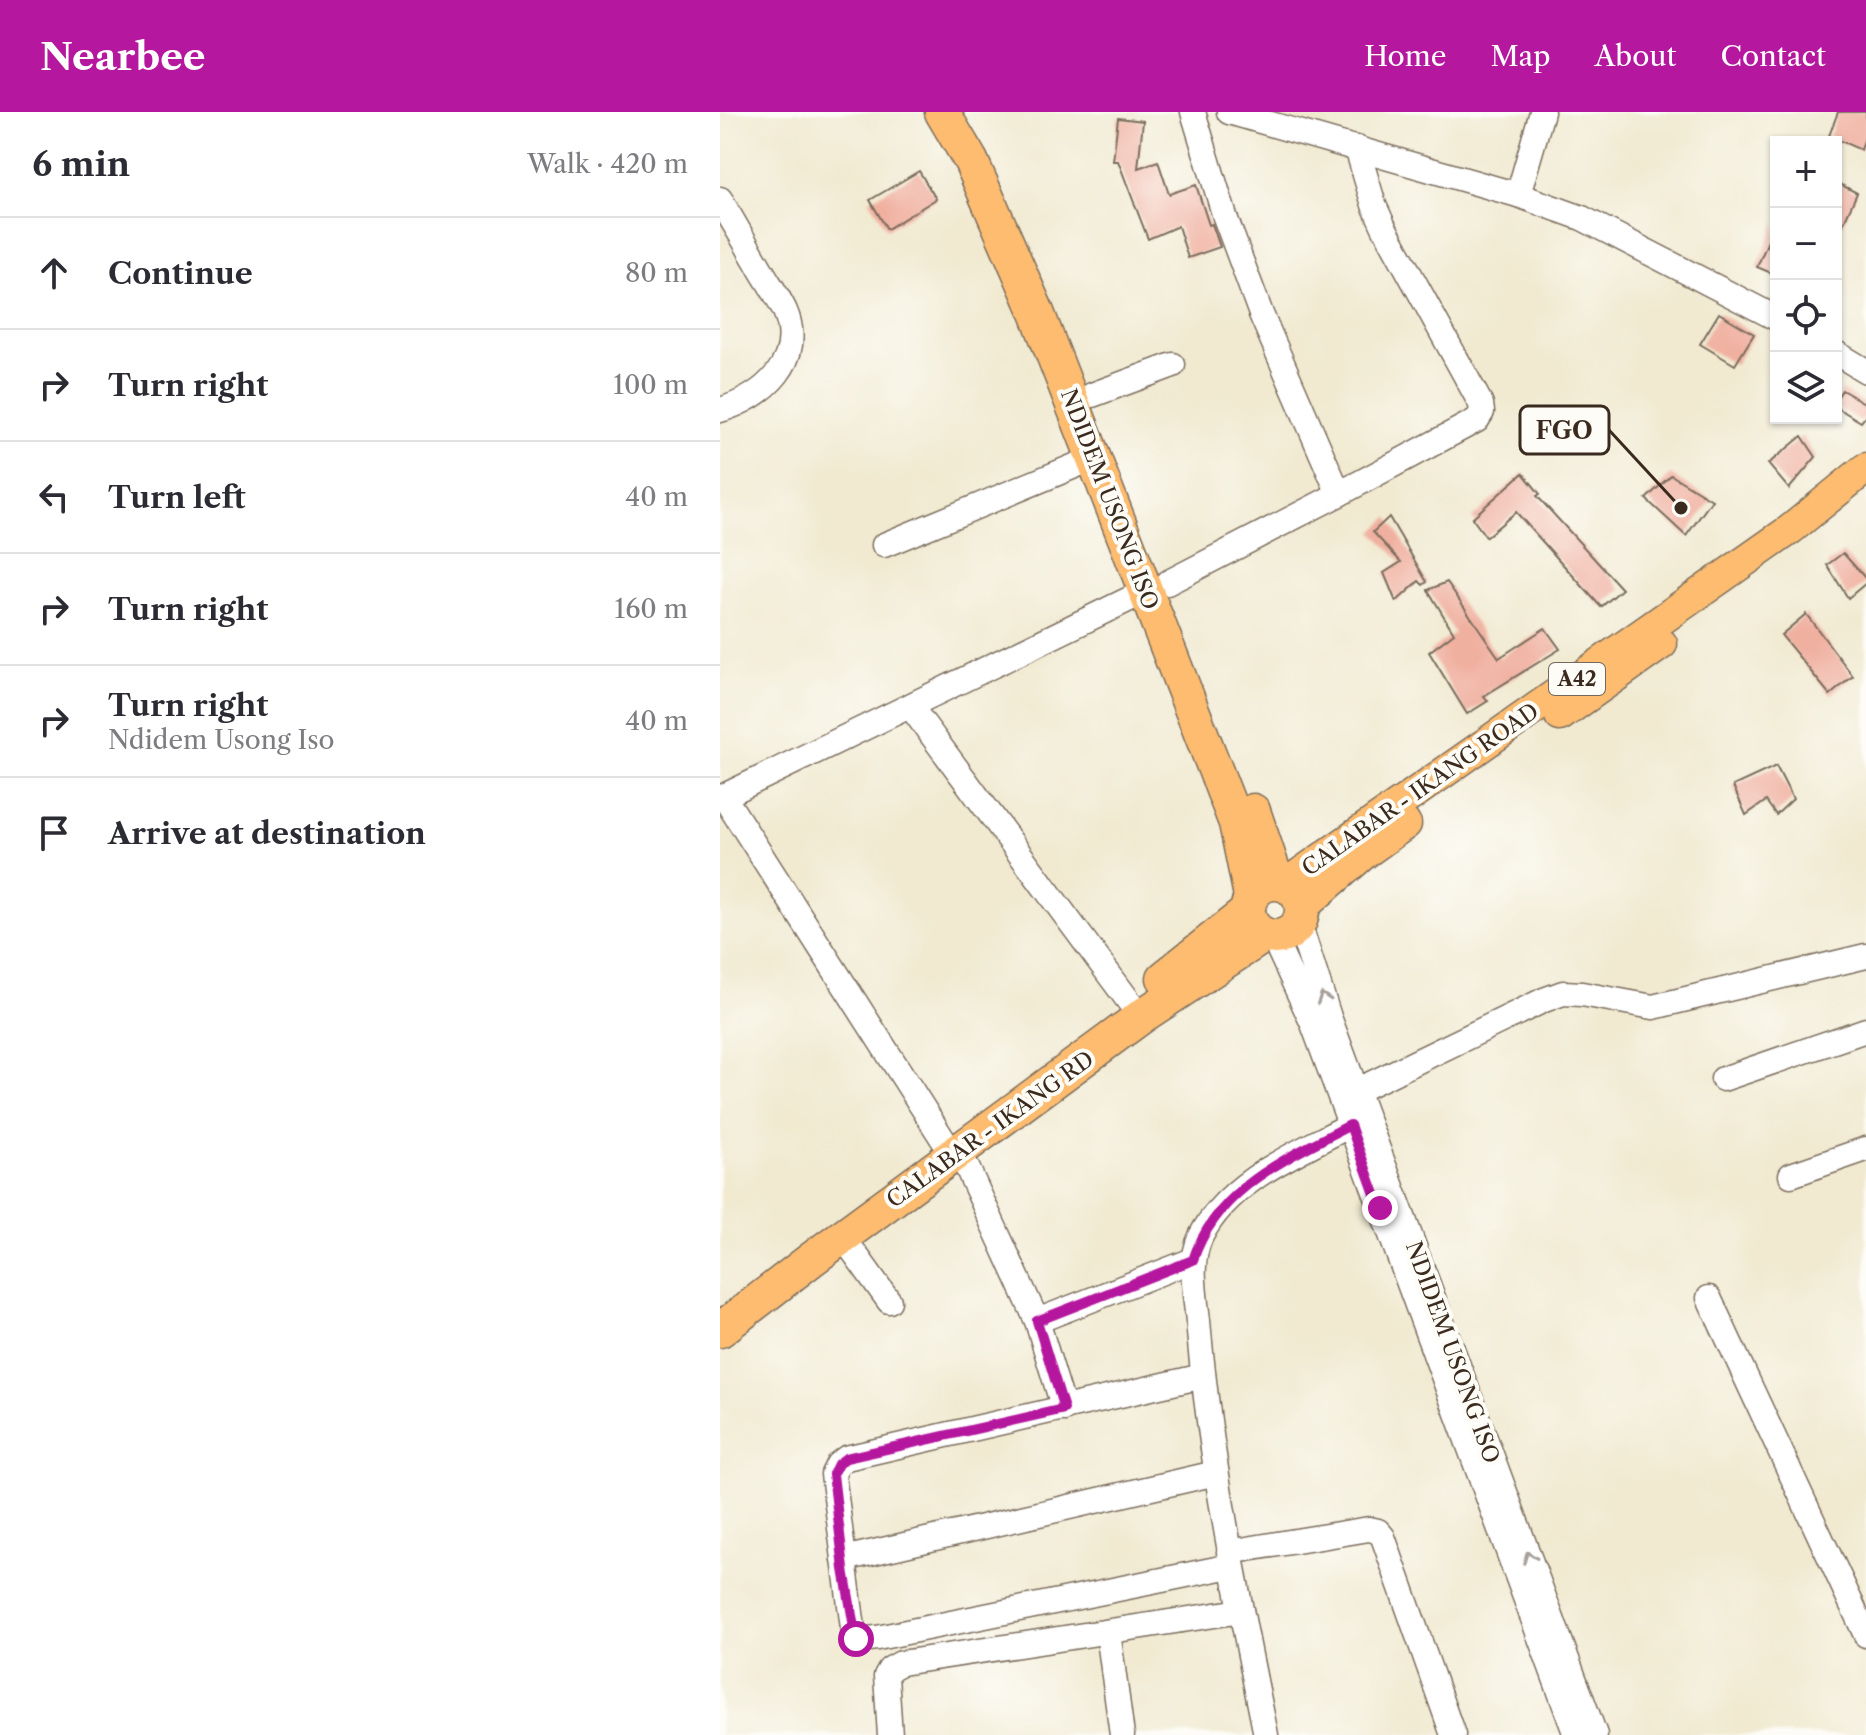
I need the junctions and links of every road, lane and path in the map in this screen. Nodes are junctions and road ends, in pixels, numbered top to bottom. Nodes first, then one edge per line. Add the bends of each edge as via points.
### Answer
1 (942, 112) edge
2 (966, 112) edge
3 (1193, 112) edge
4 (1229, 112) edge
5 (1542, 112) edge
6 (1357, 148) junction
7 (1518, 195) junction
8 (720, 199) edge
9 (1770, 315) edge
10 (1842, 357) edge
11 (1173, 365) dead end
12 (1866, 371) edge
13 (1092, 395) junction
14 (720, 410) edge
15 (1094, 458) junction
16 (1866, 468) edge
17 (1866, 493) edge
18 (1339, 494) junction
19 (884, 545) dead end
20 (1156, 587) junction
21 (911, 707) junction
22 (722, 798) edge
23 (1275, 910) junction
24 (1866, 956) edge
25 (1131, 1004) junction
26 (1866, 1030) edge
27 (1723, 1079) dead end
28 (1356, 1091) junction
29 (1350, 1125) junction
30 (952, 1147) junction
31 (1866, 1149) edge
32 (1791, 1175) dead end
33 (843, 1237) junction
34 (1193, 1260) junction
35 (1709, 1298) dead end
36 (889, 1301) dead end
37 (720, 1309) edge
38 (1037, 1321) junction
39 (720, 1330) edge
40 (1203, 1376) junction
41 (1064, 1409) junction
42 (1216, 1473) junction
43 (844, 1559) junction
44 (1230, 1559) junction
45 (1241, 1611) junction
46 (1108, 1632) junction
47 (1866, 1635) edge
48 (890, 1735) edge
49 (1122, 1735) edge
50 (1266, 1735) edge
51 (1453, 1735) edge
52 (1576, 1735) edge
53 (1595, 1735) edge

1 - 15 highway, NDIDEM USONG ISO via 971,161
2 - 13 highway, NDIDEM USONG ISO via 1013,201
3 - 18 street via 1261,314
4 - 6 street
5 - 7 street
6 - 7 street
6 - 18 street via 1384,227 1482,409 1477,420
7 - 9 street via 1607,229
8 - 14 street via 785,312 791,333 784,367 756,393
10 - 12 street
11 - 13 street
13 - 20 highway, NDIDEM USONG ISO
15 - 19 street
15 - 20 highway, NDIDEM USONG ISO
16 - 23 main road, CALABAR - IKANG ROAD / A42
17 - 23 main road, CALABAR - IKANG ROAD / A42 via 1816,534 1364,854
18 - 20 street
20 - 21 street
20 - 23 highway, NDIDEM USONG ISO via 1236,823
21 - 22 street
21 - 25 street
22 - 30 street
23 - 25 highway, CALABAR - IKANG RD
28 -> 23 street, NDIDEM USONG ISO
23 - 29 street, NDIDEM USONG ISO
23 - 30 highway, CALABAR - IKANG RD via 1142,1016
24 - 28 street via 1653,1007 1563,993
25 - 30 highway, CALABAR - IKANG RD
26 - 27 street
53 -> 28 street, NDIDEM USONG ISO
29 - 34 street via 1246,1185 1207,1227
29 - 52 street, NDIDEM USONG ISO
30 - 33 highway, CALABAR - IKANG RD
30 - 37 highway, CALABAR - IKANG RD
30 - 38 street
31 - 32 street
33 - 36 street
33 - 39 highway, CALABAR - IKANG RD
34 - 38 street
34 - 40 street
35 - 47 street
38 - 41 street
40 - 41 street
40 - 42 street
41 - 43 street via 846,1458 833,1474
42 - 43 street
42 - 44 street
43 - 44 street via 854,1636 859,1640
44 - 45 street
44 - 51 street via 1378,1531
45 - 46 street
45 - 50 street
46 - 48 street via 895,1665 886,1676
46 - 49 street

